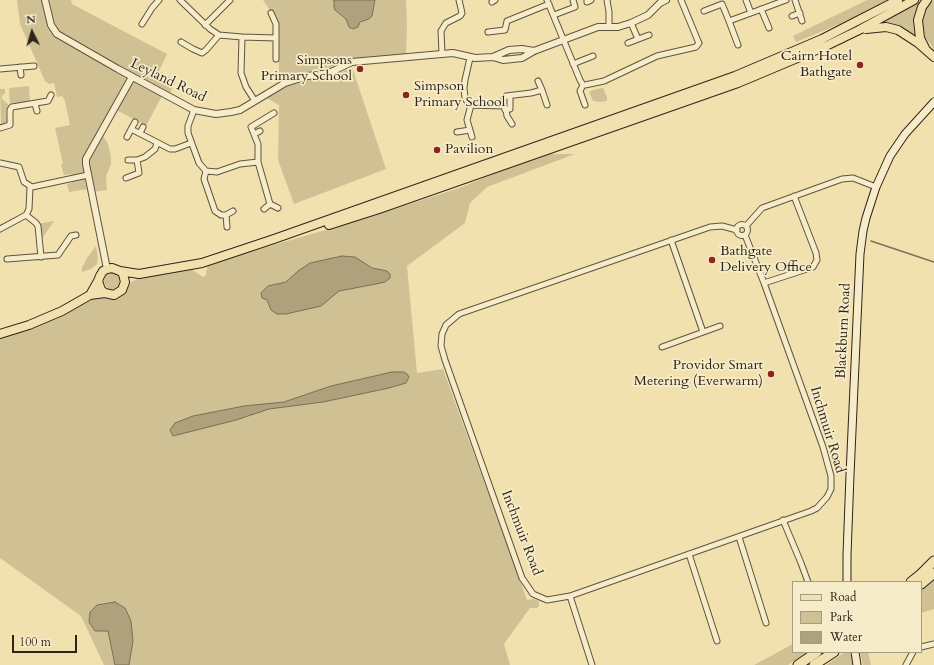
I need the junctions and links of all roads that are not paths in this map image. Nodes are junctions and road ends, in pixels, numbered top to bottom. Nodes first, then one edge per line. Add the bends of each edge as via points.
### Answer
1 (45, 0) edge
2 (159, 0) edge
3 (180, 0) edge
4 (230, 0) edge
5 (459, 0) edge
6 (573, 0) edge
7 (586, 0) edge
8 (591, 0) edge
9 (607, 0) edge
10 (666, 0) edge
11 (681, 0) edge
12 (746, 0) edge
13 (786, 0) edge
14 (795, 0) edge
15 (898, 0) edge
16 (914, 0) edge
17 (927, 0) edge
18 (548, 2) edge
19 (771, 2) edge
20 (761, 9) junction
21 (704, 11) dead end
22 (272, 13) dead end
23 (751, 13) junction
24 (800, 13) junction
25 (554, 15) junction
26 (792, 16) dead end
27 (802, 20) dead end
28 (729, 21) junction
29 (146, 22) dead end
30 (631, 23) junction
31 (205, 25) junction
32 (609, 26) junction
33 (769, 28) dead end
34 (860, 30) junction
35 (488, 32) dead end
36 (741, 34) dead end
37 (219, 35) junction
38 (649, 35) dead end
39 (242, 37) junction
40 (735, 37) junction
41 (276, 38) junction
42 (638, 39) junction
43 (564, 41) junction
44 (181, 42) dead end
45 (628, 44) dead end
46 (738, 45) dead end
47 (926, 50) junction
48 (534, 52) junction
49 (442, 54) junction
50 (592, 56) dead end
51 (493, 57) junction
52 (934, 57) edge
53 (470, 58) junction
54 (276, 59) dead end
55 (573, 64) junction
56 (34, 66) dead end
57 (20, 67) junction
58 (0, 69) edge
59 (21, 75) dead end
60 (132, 77) junction
61 (538, 81) dead end
62 (583, 85) junction
63 (542, 90) junction
64 (52, 95) dead end
65 (255, 101) junction
66 (934, 102) edge
67 (35, 104) junction
68 (471, 105) junction
69 (547, 105) dead end
70 (585, 105) dead end
71 (505, 108) junction
72 (194, 110) junction
73 (37, 111) dead end
74 (274, 113) dead end
75 (135, 122) dead end
76 (512, 124) dead end
77 (143, 127) dead end
78 (0, 128) edge
79 (131, 129) junction
80 (470, 130) junction
81 (260, 131) dead end
82 (457, 132) dead end
83 (140, 133) junction
84 (254, 134) junction
85 (127, 137) dead end
86 (472, 137) dead end
87 (157, 143) junction
88 (191, 144) junction
89 (128, 160) dead end
90 (137, 160) junction
91 (258, 162) junction
92 (0, 163) edge
93 (206, 171) junction
94 (88, 175) junction
95 (126, 178) dead end
96 (30, 187) junction
97 (876, 187) junction
98 (794, 196) junction
99 (270, 204) junction
100 (278, 208) dead end
101 (264, 209) dead end
102 (233, 211) dead end
103 (26, 214) junction
104 (226, 215) junction
105 (746, 226) junction
106 (228, 227) dead end
107 (0, 228) edge
108 (737, 230) junction
109 (76, 235) dead end
110 (745, 235) junction
111 (274, 239) junction
112 (671, 240) junction
113 (41, 257) junction
114 (8, 259) dead end
115 (108, 269) junction
116 (120, 271) junction
117 (139, 274) junction
118 (98, 281) junction
119 (125, 282) junction
120 (764, 283) junction
121 (105, 293) junction
122 (90, 295) junction
123 (720, 326) dead end
124 (703, 332) junction
125 (0, 334) edge
126 (662, 347) dead end
127 (783, 520) junction
128 (740, 536) junction
129 (689, 554) junction
130 (934, 561) edge
131 (934, 572) edge
132 (808, 581) edge
133 (847, 581) edge
134 (912, 581) edge
135 (922, 583) edge
136 (570, 596) junction
137 (766, 623) dead end
138 (717, 641) dead end
139 (934, 644) edge
140 (922, 647) edge
141 (816, 653) edge
142 (832, 653) edge
143 (855, 653) edge
144 (912, 653) edge
145 (592, 665) edge
146 (798, 665) edge
147 (814, 665) edge
148 (857, 665) edge
149 (906, 665) edge

1 - 60 street, Leyland Road via 51,25 57,34
2 - 29 street
3 - 31 street
4 - 31 street
5 - 49 street via 462,13 446,23 441,31
6 - 25 street via 575,7
7 - 8 street
9 - 32 street
10 - 30 street, Leyland Road via 648,15
11 - 62 street via 699,43 696,47 657,56 604,81
12 - 23 street
13 - 19 street
14 - 24 street
15 - 111 main road via 822,39 736,76
16 - 34 main road
17 - 47 main road via 918,20 920,38
18 - 25 street
18 - 35 street via 507,21 505,30
19 - 20 street
20 - 23 street
20 - 33 street
21 - 28 street via 722,4
22 - 41 street via 276,24
23 - 28 street
24 - 26 street
24 - 27 street
25 - 43 street
28 - 40 street
30 - 32 street, Leyland Road via 618,27
30 - 42 street
31 - 37 street
32 - 43 street, Leyland Road via 598,27
34 - 47 main road via 886,27 898,30
34 - 111 main road via 781,66 731,85 379,209
36 - 40 street
37 - 39 street
37 - 44 street via 202,52
38 - 42 street
39 - 41 street
39 - 65 street via 241,73
40 - 46 street
41 - 54 street
42 - 45 street
43 - 48 street, Leyland Road
43 - 55 street
47 - 52 main road
48 - 51 street, Leyland Road via 522,49 508,50
48 - 51 street, Leyland Road via 513,60
49 - 53 street, Leyland Road via 455,53
49 - 65 street, Leyland Road via 352,62 329,73 284,83
50 - 55 street
51 - 53 street, Leyland Road
53 - 68 street via 464,92 466,100
55 - 62 street
56 - 57 street
57 - 58 street
57 - 59 street
60 - 72 street, Leyland Road
60 - 94 street via 86,159
61 - 63 street
62 - 70 street via 580,91
63 - 69 street
63 - 71 street via 505,97
64 - 67 street via 48,101
65 - 72 street, Leyland Road via 240,110 223,114
66 - 97 main road, Blackburn Road via 918,118 890,156
67 - 73 street
67 - 78 street via 12,107 10,125
68 - 71 street
68 - 80 street via 467,120
71 - 76 street via 505,118
72 - 88 street via 187,129
74 - 84 street via 251,127
75 - 79 street
77 - 83 street
79 - 83 street
79 - 85 street
80 - 82 street
80 - 86 street
81 - 84 street
83 - 87 street
84 - 91 street
87 - 88 street via 170,149
87 - 90 street via 150,154
88 - 93 street via 199,163
89 - 90 street
90 - 95 street via 139,173
91 - 93 street via 240,164 217,172
91 - 99 street
92 - 96 street via 19,168 24,182
93 - 104 street via 204,179 215,211
94 - 96 street
94 - 115 street
96 - 103 street via 29,209
97 - 98 street via 847,178
97 - 133 main road, Blackburn Road via 866,218 860,254
98 - 105 street via 762,208
98 - 120 street via 817,260 813,267
99 - 100 street
99 - 101 street
102 - 104 street
103 - 107 street
103 - 113 street via 38,226
104 - 106 street
105 - 108 street via 739,225
105 - 110 street via 748,231
108 - 110 street, Inchmuir Road via 741,236
108 - 112 street, Inchmuir Road via 722,226 710,227
109 - 113 street via 71,236 58,256
110 - 120 street, Inchmuir Road
111 - 117 main road via 202,263
112 - 124 street
112 - 136 street, Inchmuir Road via 459,314 446,325 442,334 441,346 445,360 522,578 533,594 548,600
113 - 114 street
115 - 116 main road
115 - 118 main road via 103,271
116 - 117 main road
116 - 119 main road via 125,277
117 - 119 main road
118 - 121 main road
118 - 122 main road
119 - 121 main road via 118,293
120 - 127 street, Inchmuir Road via 832,476 831,489 822,503 810,511
121 - 122 main road
122 - 125 main road via 62,311
123 - 124 street
124 - 126 street
127 - 128 street, Inchmuir Road
127 - 132 street
128 - 129 street, Inchmuir Road
128 - 137 street
129 - 136 street, Inchmuir Road
129 - 138 street
130 - 134 highway
131 - 135 highway
136 - 145 street
139 - 140 street
141 - 146 highway
142 - 147 highway
143 - 148 main road
144 - 149 street

